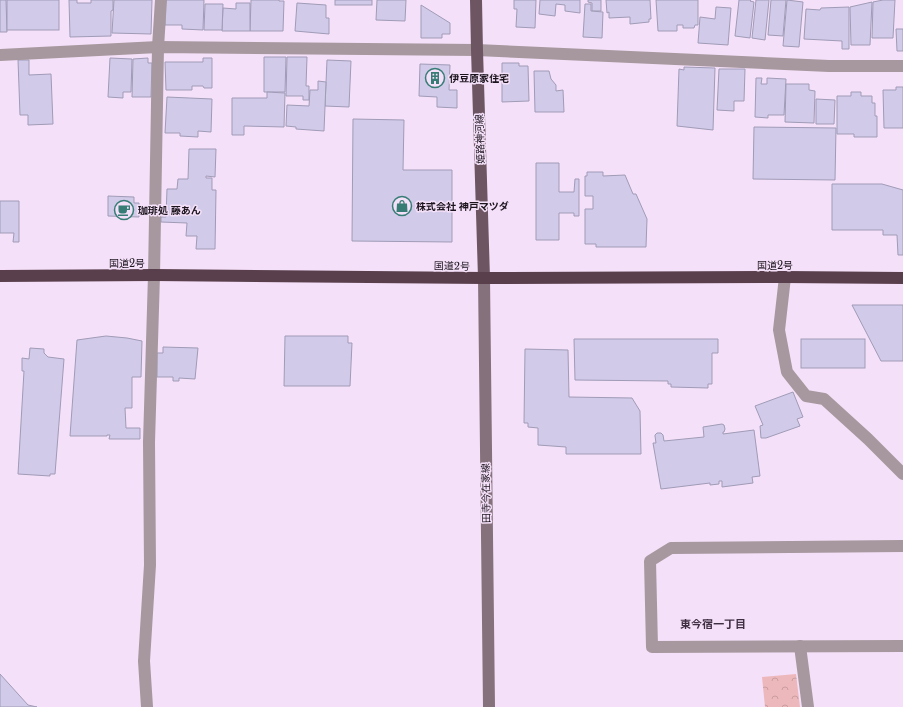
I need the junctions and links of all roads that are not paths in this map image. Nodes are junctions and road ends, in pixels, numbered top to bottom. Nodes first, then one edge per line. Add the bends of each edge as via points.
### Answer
1 (161, 0) edge
2 (476, 0) edge
3 (158, 47) junction
4 (477, 50) junction
5 (0, 54) edge
6 (903, 66) edge
7 (154, 275) junction
8 (0, 276) edge
9 (785, 277) junction
10 (484, 278) junction
11 (903, 278) edge
12 (903, 474) edge
13 (903, 546) edge
14 (800, 646) junction
15 (903, 646) edge
16 (147, 707) edge
17 (489, 707) edge
18 (808, 707) edge

1 - 3 street
2 - 4 main road, 姫路神河線
3 - 4 street
3 - 5 street
3 - 7 street
4 - 6 street via 829,66
4 - 10 main road, 姫路神河線
7 - 8 highway, 国道2号
7 - 10 highway, 国道2号
7 - 16 street via 149,442 150,565 144,661
9 - 10 highway, 国道2号
9 - 11 highway, 国道2号
9 - 12 street via 778,330 787,372 806,396 824,399 868,438
10 - 17 main road, 田寺今在家線
13 - 14 street via 671,548 650,560 652,647
14 - 15 street
14 - 18 street

